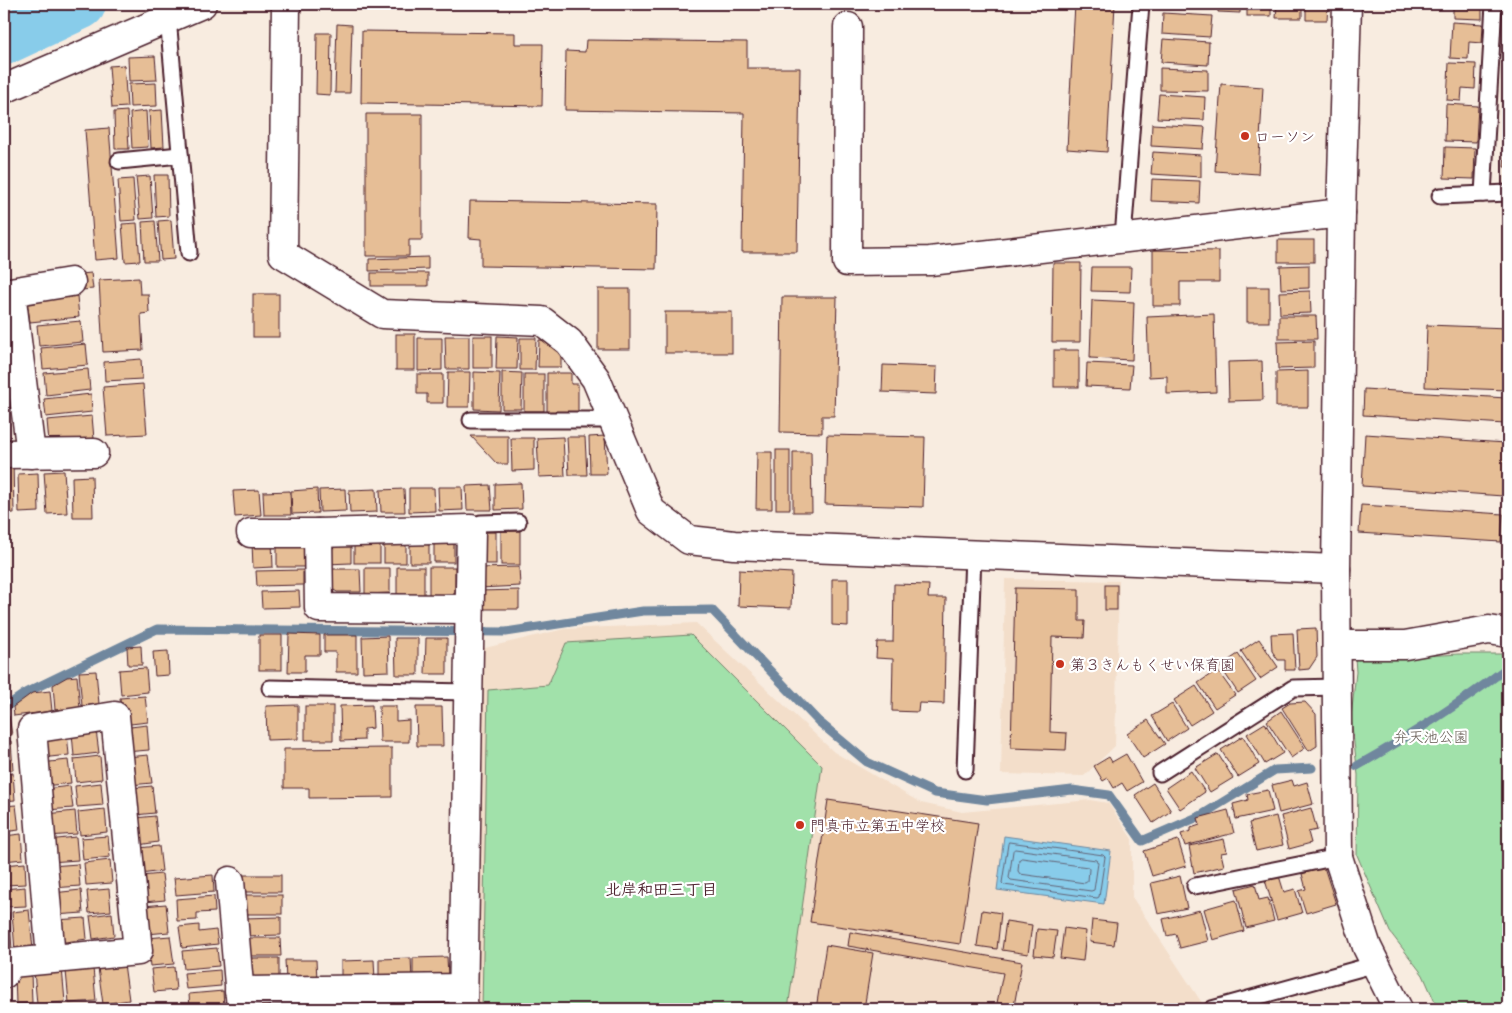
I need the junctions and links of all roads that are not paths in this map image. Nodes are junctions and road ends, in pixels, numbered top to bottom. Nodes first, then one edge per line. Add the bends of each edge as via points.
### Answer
1 (202, 4) edge
2 (286, 4) edge
3 (1141, 4) edge
4 (1348, 4) edge
5 (1494, 4) edge
6 (168, 18) junction
7 (848, 27) dead end
8 (4, 89) edge
9 (180, 155) junction
10 (119, 161) dead end
11 (1508, 193) edge
12 (1483, 194) junction
13 (1440, 196) dead end
14 (1341, 213) junction
15 (1123, 238) junction
16 (188, 253) dead end
17 (71, 282) dead end
18 (7, 293) edge
19 (471, 420) dead end
20 (613, 420) junction
21 (94, 453) dead end
22 (4, 454) edge
23 (31, 454) junction
24 (518, 522) dead end
25 (471, 529) junction
26 (251, 533) dead end
27 (318, 534) junction
28 (973, 555) junction
29 (1336, 569) junction
30 (469, 623) junction
31 (1508, 633) edge
32 (1336, 645) junction
33 (1337, 687) junction
34 (270, 688) dead end
35 (468, 692) junction
36 (965, 770) dead end
37 (1160, 773) dead end
38 (1338, 857) junction
39 (230, 881) dead end
40 (1195, 886) dead end
41 (51, 960) junction
42 (1376, 964) junction
43 (4, 974) edge
44 (463, 999) edge
45 (240, 1000) edge
46 (1212, 1009) edge
47 (1398, 1009) edge

1 - 6 street
2 - 20 street via 283,254 382,314 542,321 568,342 596,379
3 - 15 lane
4 - 14 street
5 - 12 lane
6 - 8 street
6 - 9 lane
7 - 15 street via 847,262 930,261
9 - 10 lane
9 - 16 lane
11 - 12 lane
12 - 13 lane
14 - 15 street
14 - 29 street
17 - 18 street
18 - 23 street
19 - 20 lane
20 - 28 street via 651,511 689,540 734,545
21 - 23 street
22 - 23 street
24 - 25 lane via 481,523
25 - 27 street
25 - 30 street
26 - 27 street
27 - 30 street via 319,608
28 - 29 street
28 - 36 lane
29 - 32 street
30 - 35 street
31 - 32 street via 1489,630 1405,645
32 - 33 street
33 - 37 lane via 1293,688
33 - 38 street
34 - 35 lane
35 - 44 street
38 - 40 lane
38 - 42 street via 1367,947
39 - 45 street
41 - 41 street via 32,729 115,716 138,951
41 - 43 street via 11,963
42 - 46 lane
42 - 47 street
44 - 45 street

